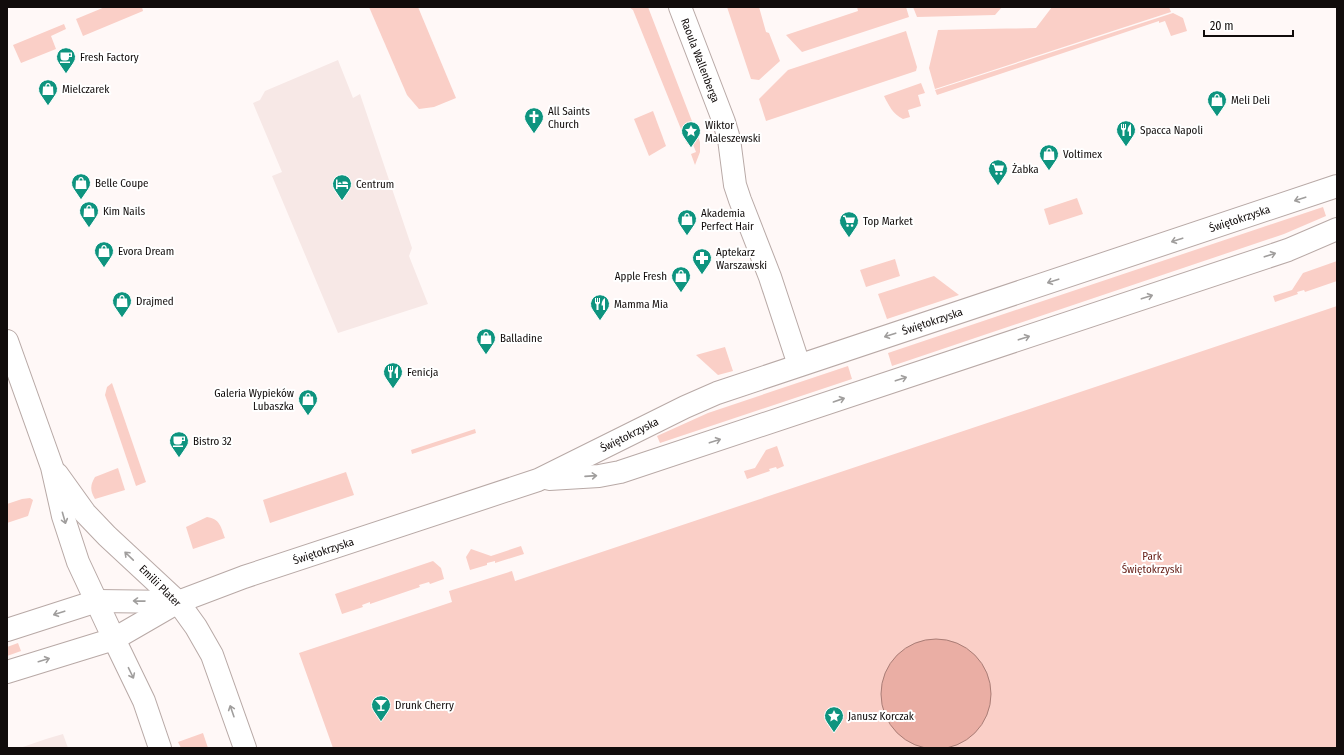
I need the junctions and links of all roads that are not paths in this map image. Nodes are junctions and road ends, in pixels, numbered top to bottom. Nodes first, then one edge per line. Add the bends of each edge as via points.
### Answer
1 (680, 7) edge
2 (1337, 186) edge
3 (1337, 229) edge
4 (7, 341) edge
5 (799, 365) junction
6 (52, 467) junction
7 (538, 480) junction
8 (97, 601) junction
9 (178, 602) junction
10 (7, 630) edge
11 (114, 638) junction
12 (7, 672) edge
13 (160, 748) edge
14 (245, 748) edge

1 - 5 street, Raoula Wallenberga via 724,122 740,200 770,277
2 -> 5 street, Świętokrzyska
7 -> 3 street, Świętokrzyska via 620,472 1288,250
4 - 6 street, Emilii Plater
5 - 7 street, Świętokrzyska via 717,393 685,407
6 -> 8 street, Emilii Plater via 66,528 78,562
9 -> 6 street, Emilii Plater via 85,513
7 - 9 street, Świętokrzyska via 277,566
9 -> 8 street, Świętokrzyska
8 -> 10 street, Świętokrzyska
8 - 11 street, Emilii Plater
9 - 11 street, Świętokrzyska
14 -> 9 street, Emilii Plater via 212,655
12 -> 11 street, Świętokrzyska
11 -> 13 street, Emilii Plater via 144,701

